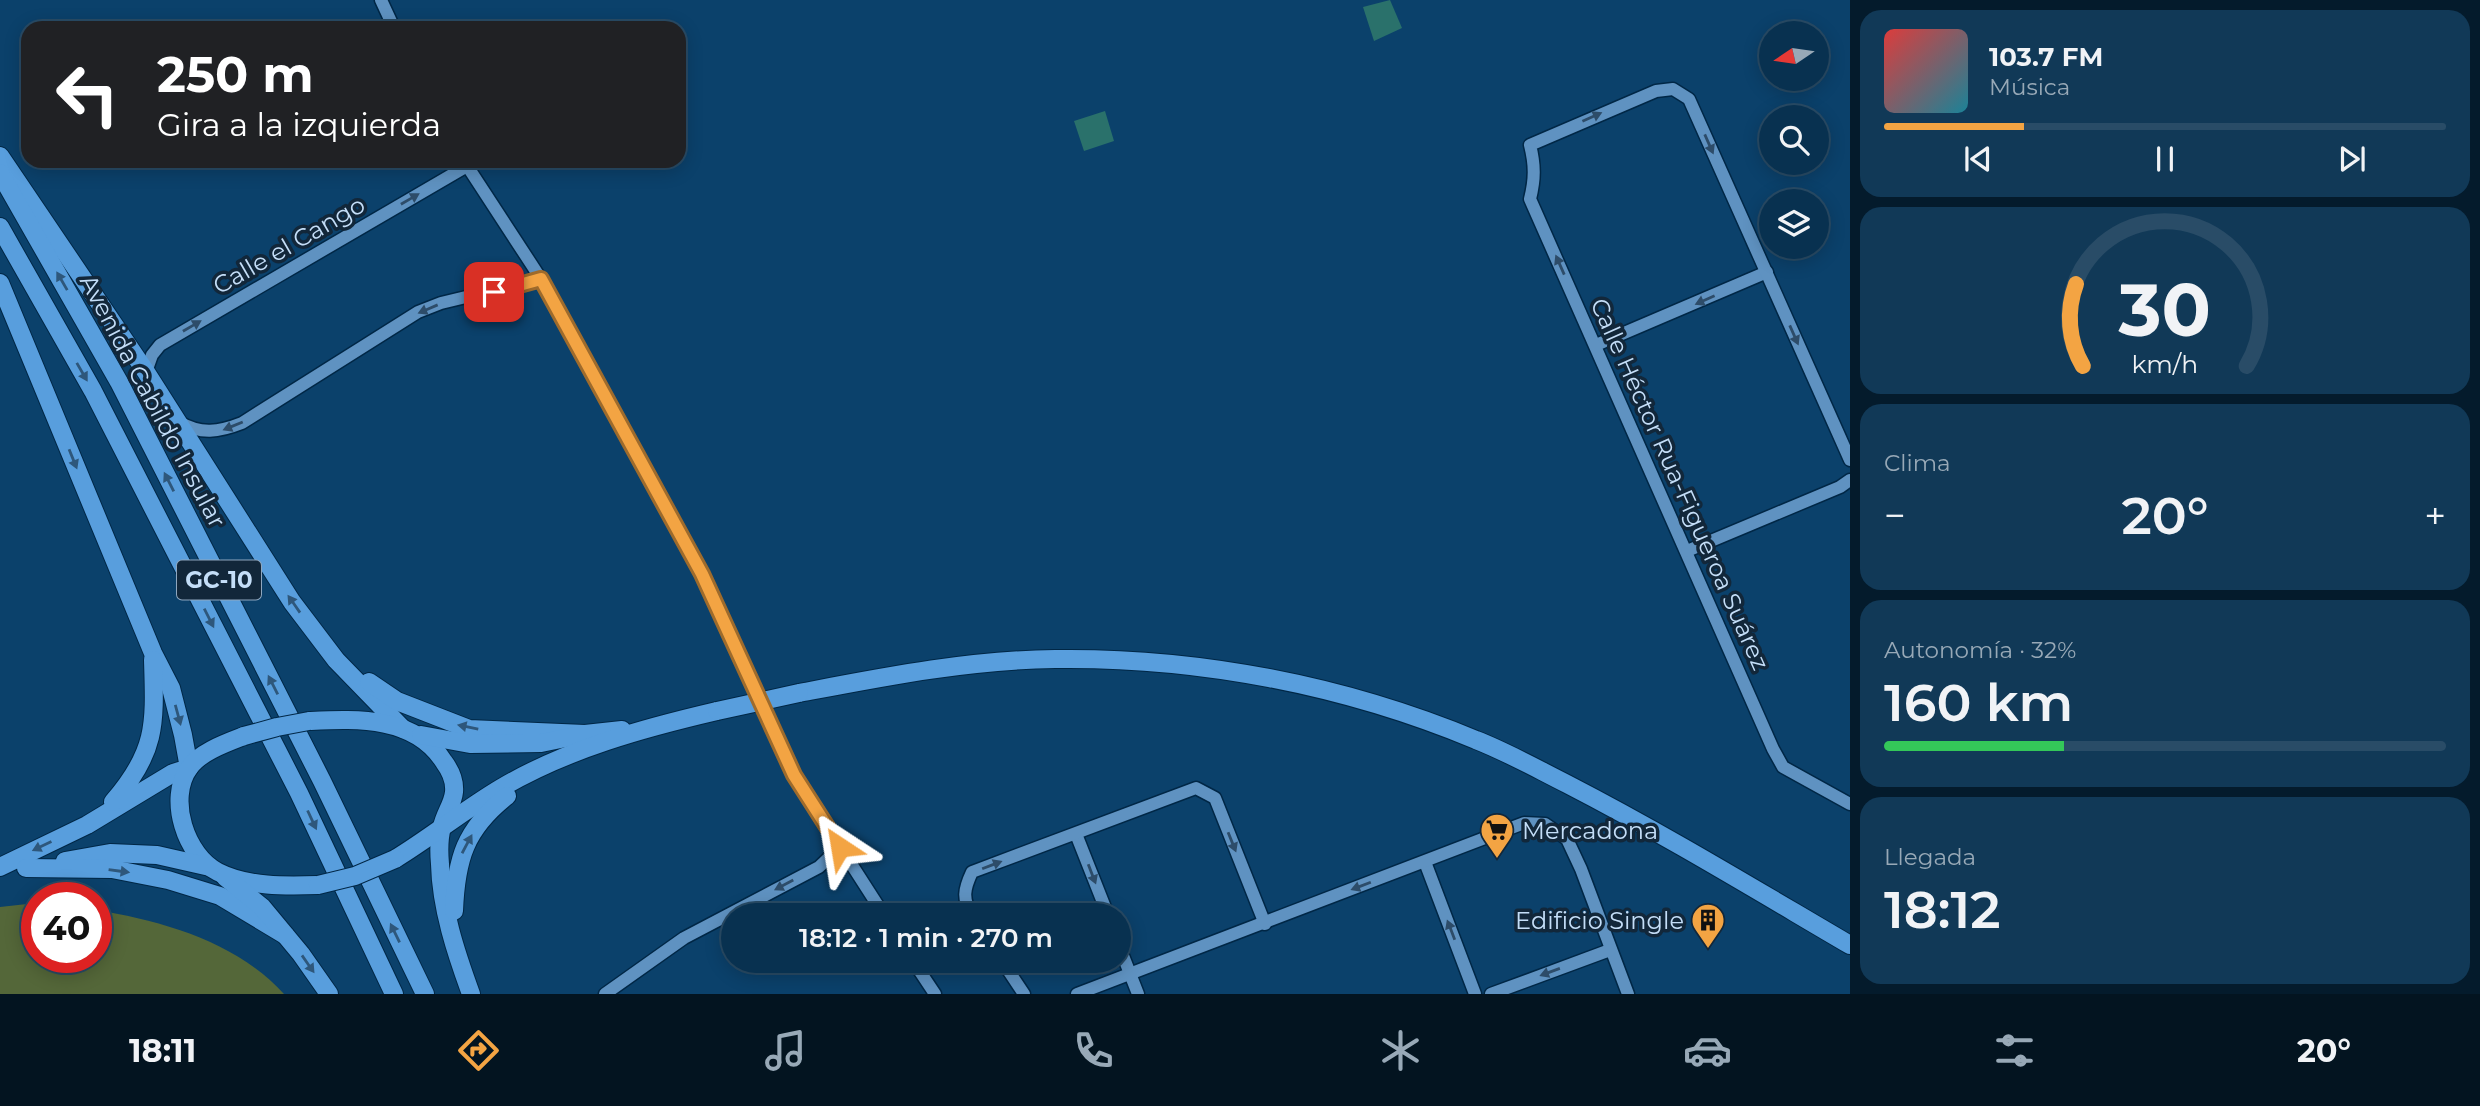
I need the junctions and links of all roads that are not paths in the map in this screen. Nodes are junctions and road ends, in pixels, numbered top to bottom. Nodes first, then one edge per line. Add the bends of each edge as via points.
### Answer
1 (381, 0) edge
2 (391, 21) edge
3 (0, 156) edge
4 (457, 168) edge
5 (468, 168) edge
6 (0, 173) edge
7 (0, 227) edge
8 (1767, 272) junction
9 (541, 279) junction
10 (0, 283) edge
11 (1596, 345) junction
12 (146, 372) junction
13 (173, 418) junction
14 (1850, 460) edge
15 (1850, 481) edge
16 (1687, 551) junction
17 (153, 653) junction
18 (336, 660) junction
19 (653, 726) junction
20 (408, 731) junction
21 (585, 734) junction
22 (548, 764) junction
23 (189, 768) junction
24 (1850, 804) edge
25 (100, 818) junction
26 (442, 826) junction
27 (1076, 834) junction
28 (840, 847) junction
29 (1425, 862) junction
30 (0, 867) edge
31 (26, 868) junction
32 (214, 869) junction
33 (0, 872) edge
34 (876, 903) edge
35 (966, 903) edge
36 (1103, 903) edge
37 (1265, 924) junction
38 (285, 935) junction
39 (453, 935) junction
40 (1850, 945) edge
41 (1610, 950) junction
42 (921, 973) edge
43 (1010, 973) edge
44 (1131, 975) junction
45 (329, 994) edge
46 (394, 994) edge
47 (425, 994) edge
48 (471, 994) edge
49 (605, 994) edge
50 (935, 994) edge
51 (1024, 994) edge
52 (1077, 994) edge
53 (1138, 994) edge
54 (1475, 994) edge
55 (1491, 994) edge
56 (1628, 994) edge

1 - 2 street
3 - 12 main road
12 -> 4 street, Calle el Cango via 160,345
5 - 9 street
47 -> 6 main road, Avenida Cabildo Insular / GC-10 via 125,394
7 -> 46 main road, Avenida Cabildo Insular / GC-10 via 106,416 299,793
8 -> 11 street
11 -> 8 street, Calle Héctor Rua-Figueroa Suárez via 1530,200 1535,182 1530,145 1656,90 1672,89 1689,99
8 -> 14 street
9 -> 13 street via 418,312 242,423 220,431 193,430
9 - 28 street via 702,574 794,775
10 -> 17 main road
11 - 16 street, Calle Héctor Rua-Figueroa Suárez
12 - 13 main road
18 -> 13 main road via 292,602
15 - 16 street
16 - 24 street, Calle Héctor Rua-Figueroa Suárez via 1783,767
17 -> 23 main road via 171,688
17 - 25 main road via 155,719 146,754 129,784
18 - 20 main road
21 -> 18 main road via 470,729 397,701
19 - 21 main road
19 - 22 main road
19 - 40 main road, bridge via 799,693 979,663 1055,659 1186,665 1252,675 1375,702 1478,740 1607,805
20 - 21 main road via 470,744 541,743
20 - 23 main road, bridge via 362,720 277,726 223,744
20 - 26 main road via 436,750 450,771 454,791
22 - 26 main road
39 -> 22 main road via 455,876 461,854 491,809
23 - 25 main road
23 - 32 main road via 180,793 181,816 193,846
25 -> 30 main road
26 - 32 main road, bridge via 395,859 318,885 259,883
26 - 39 main road via 443,894
35 -> 27 street via 964,889 972,873
27 -> 36 street
27 -> 37 street via 1196,789 1215,798
28 - 34 street
28 -> 49 street via 819,867 684,938
29 -> 37 street
29 - 41 street via 1524,823 1545,824 1567,839
54 -> 29 street
31 - 32 main road via 110,853 157,855
31 - 33 main road
31 -> 38 main road via 112,869 169,880 220,896
32 - 38 main road via 262,907
37 - 44 street
38 -> 45 main road
39 - 48 main road
41 -> 55 street
41 - 56 street
42 - 50 street
43 - 51 street
44 - 52 street
44 - 53 street

